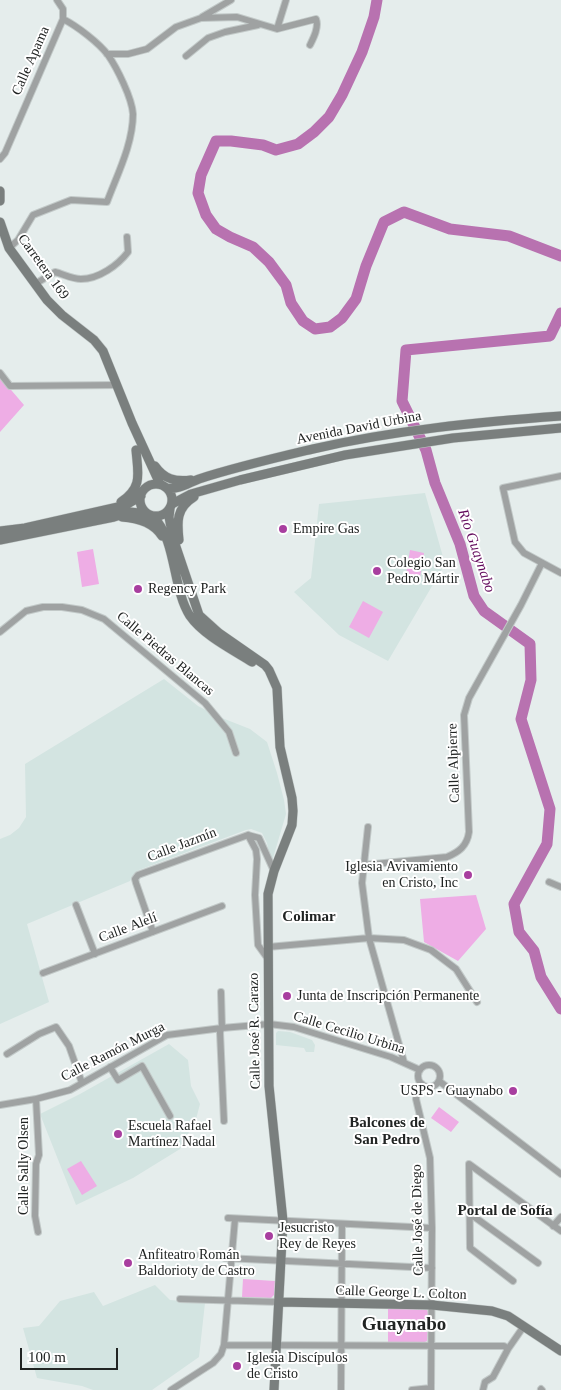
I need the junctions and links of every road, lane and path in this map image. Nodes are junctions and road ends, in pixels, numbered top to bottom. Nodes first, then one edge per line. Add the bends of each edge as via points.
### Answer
1 (57, 0) edge
2 (231, 0) edge
3 (286, 0) edge
4 (201, 18) junction
5 (63, 19) junction
6 (259, 25) junction
7 (277, 30) junction
8 (310, 45) dead end
9 (107, 54) junction
10 (186, 56) dead end
11 (0, 159) edge
12 (0, 191) edge
13 (0, 201) edge
14 (0, 222) edge
15 (127, 237) dead end
16 (9, 248) junction
17 (35, 284) junction
18 (0, 374) edge
19 (117, 385) junction
20 (561, 416) edge
21 (561, 428) edge
22 (141, 450) junction
23 (561, 477) edge
24 (199, 480) junction
25 (163, 486) junction
26 (206, 491) junction
27 (142, 493) junction
28 (171, 507) junction
29 (106, 510) junction
30 (151, 515) junction
31 (114, 517) junction
32 (0, 531) edge
33 (0, 540) edge
34 (167, 544) junction
35 (180, 558) junction
36 (542, 564) junction
37 (561, 573) edge
38 (0, 632) edge
39 (272, 678) junction
40 (236, 753) dead end
41 (368, 827) dead end
42 (248, 835) junction
43 (364, 864) junction
44 (274, 871) junction
45 (549, 882) dead end
46 (561, 888) edge
47 (76, 905) dead end
48 (222, 906) dead end
49 (153, 932) junction
50 (370, 938) junction
51 (268, 947) junction
52 (96, 954) junction
53 (268, 958) junction
54 (43, 974) dead end
55 (221, 992) dead end
56 (477, 1002) dead end
57 (269, 1024) junction
58 (222, 1028) junction
59 (7, 1054) dead end
60 (404, 1062) junction
61 (110, 1067) junction
62 (420, 1070) junction
63 (439, 1081) junction
64 (82, 1083) junction
65 (422, 1084) junction
66 (36, 1099) junction
67 (0, 1105) edge
68 (170, 1116) dead end
69 (224, 1121) dead end
70 (561, 1174) edge
71 (470, 1213) junction
72 (561, 1217) edge
73 (283, 1221) junction
74 (342, 1224) junction
75 (553, 1226) junction
76 (432, 1228) junction
77 (561, 1231) edge
78 (38, 1232) dead end
79 (228, 1258) junction
80 (281, 1261) junction
81 (538, 1263) dead end
82 (342, 1264) junction
83 (432, 1268) junction
84 (514, 1281) dead end
85 (180, 1299) dead end
86 (228, 1299) junction
87 (278, 1302) junction
88 (341, 1304) junction
89 (432, 1305) junction
90 (524, 1326) junction
91 (341, 1344) junction
92 (224, 1345) junction
93 (276, 1345) junction
94 (432, 1345) junction
95 (508, 1349) junction
96 (561, 1351) edge
97 (431, 1389) edge
98 (171, 1390) edge
99 (274, 1390) edge
100 (340, 1390) edge
101 (412, 1390) edge
102 (483, 1390) edge

1 - 5 street, Calle Apama via 63,10
2 - 4 street
3 - 7 street
4 - 6 street via 237,17
4 - 9 street via 176,27 147,49 128,54
5 - 9 street via 76,25
5 - 11 street, Calle Apama
6 - 7 street
6 - 10 street via 208,38
7 - 8 street via 316,19
9 - 16 street via 130,97 133,114 130,138 108,202 72,200 33,214 18,240
12 - 13 street
14 - 16 street, Carretera 169
15 - 17 street via 128,252 104,272 81,279 55,272
16 - 17 street, Carretera 169
17 - 19 street, Carretera 169 via 62,315 103,351
18 - 19 street via 10,386
19 - 22 street, Carretera 169
20 - 24 street, Avenida David Urbina via 449,425 385,435 314,449
21 - 26 street, Avenida David Urbina via 453,438 345,454
22 - 24 street via 167,478
22 - 25 street, Carretera 169
22 - 27 street, Carretera 169
22 - 29 street via 137,486 128,497
23 - 36 street via 504,488 515,542 524,554
24 - 25 street, Avenida David Urbina via 182,486
25 - 27 street via 152,485
25 - 28 street via 172,497
26 - 28 street, Avenida David Urbina via 191,494
26 - 35 street via 190,499 179,512
27 - 29 street via 125,505
27 - 30 street via 141,506
28 - 30 street via 164,514
28 - 35 street, Calle José R. Carazo via 169,517
29 - 32 street
30 - 31 street via 130,512
30 - 34 street via 161,527
31 - 33 street
31 - 34 street via 148,523 159,531
34 - 39 street via 191,618
35 - 39 street, Calle José R. Carazo via 199,615 219,633 265,664
36 - 37 street
36 - 43 street, Calle Alpierre via 469,698 464,715 467,842 447,857
38 - 40 street, Calle Piedras Blancas via 26,611 43,607 82,610 104,619 204,703 229,732
39 - 44 street, Calle José R. Carazo via 279,696 280,747 293,812 292,825
41 - 43 street
42 - 44 street via 259,838
42 - 49 street, Calle Jazmín via 136,876
42 - 53 street via 257,859 258,945
43 - 50 street via 362,883
44 - 51 street, Calle José R. Carazo via 268,894
45 - 46 street
47 - 52 street
48 - 49 street, Calle Alelí
49 - 52 street, Calle Alelí
50 - 51 street
50 - 56 street via 404,940 431,950 456,969
50 - 60 street
51 - 53 street, Calle José R. Carazo
52 - 54 street, Calle Alelí
53 - 57 street, Calle José R. Carazo
55 - 58 street
57 - 58 street, Calle Ramón Murga
57 - 60 street, Calle Cecilio Urbina via 301,1029
57 - 73 street, Calle José R. Carazo via 269,1086
58 - 61 street, Calle Ramón Murga via 167,1034
58 - 69 street
59 - 64 street via 56,1027 69,1046
60 - 62 street, Calle Cecilio Urbina
61 - 64 street, Calle Ramón Murga
61 - 68 street via 118,1080 142,1066
62 - 63 street, Calle Cecilio Urbina via 427,1066 435,1067 440,1073
62 - 65 street
63 - 65 street via 432,1086
63 - 70 street, Calle Cecilio Urbina
64 - 66 street, Calle Ramón Murga via 70,1090
65 - 76 street, Calle José de Diego via 417,1091 416,1103 430,1158
66 - 67 street, Calle Ramón Murga
66 - 78 street, Calle Sally Olsen via 39,1155 35,1216
71 - 75 street via 469,1164
71 - 81 street
71 - 84 street via 470,1248
72 - 75 street
73 - 74 street
73 - 79 street via 231,1218
73 - 80 street, Calle José R. Carazo
74 - 76 street
74 - 82 street
75 - 77 street
76 - 83 street, Calle José de Diego
79 - 80 street
79 - 86 street
80 - 82 street
80 - 87 street, Calle José R. Carazo
82 - 83 street
82 - 88 street
83 - 89 street, Calle José de Diego
85 - 86 street, Calle George L. Colton
86 - 87 street, Calle George L. Colton
86 - 92 street
87 - 88 street, Calle George L. Colton
87 - 93 street, Calle José R. Carazo
88 - 89 street, Calle George L. Colton
88 - 91 street
89 - 90 street, Calle George L. Colton via 492,1311
89 - 94 street, Calle José de Diego
90 - 95 street
90 - 96 street, Calle George L. Colton
91 - 93 street
91 - 94 street
91 - 100 street
92 - 93 street
92 - 98 street via 218,1359
93 - 99 street, Calle José R. Carazo
94 - 95 street via 504,1346
94 - 97 street, Calle José de Diego
95 - 102 street via 493,1377 484,1382
97 - 101 street

